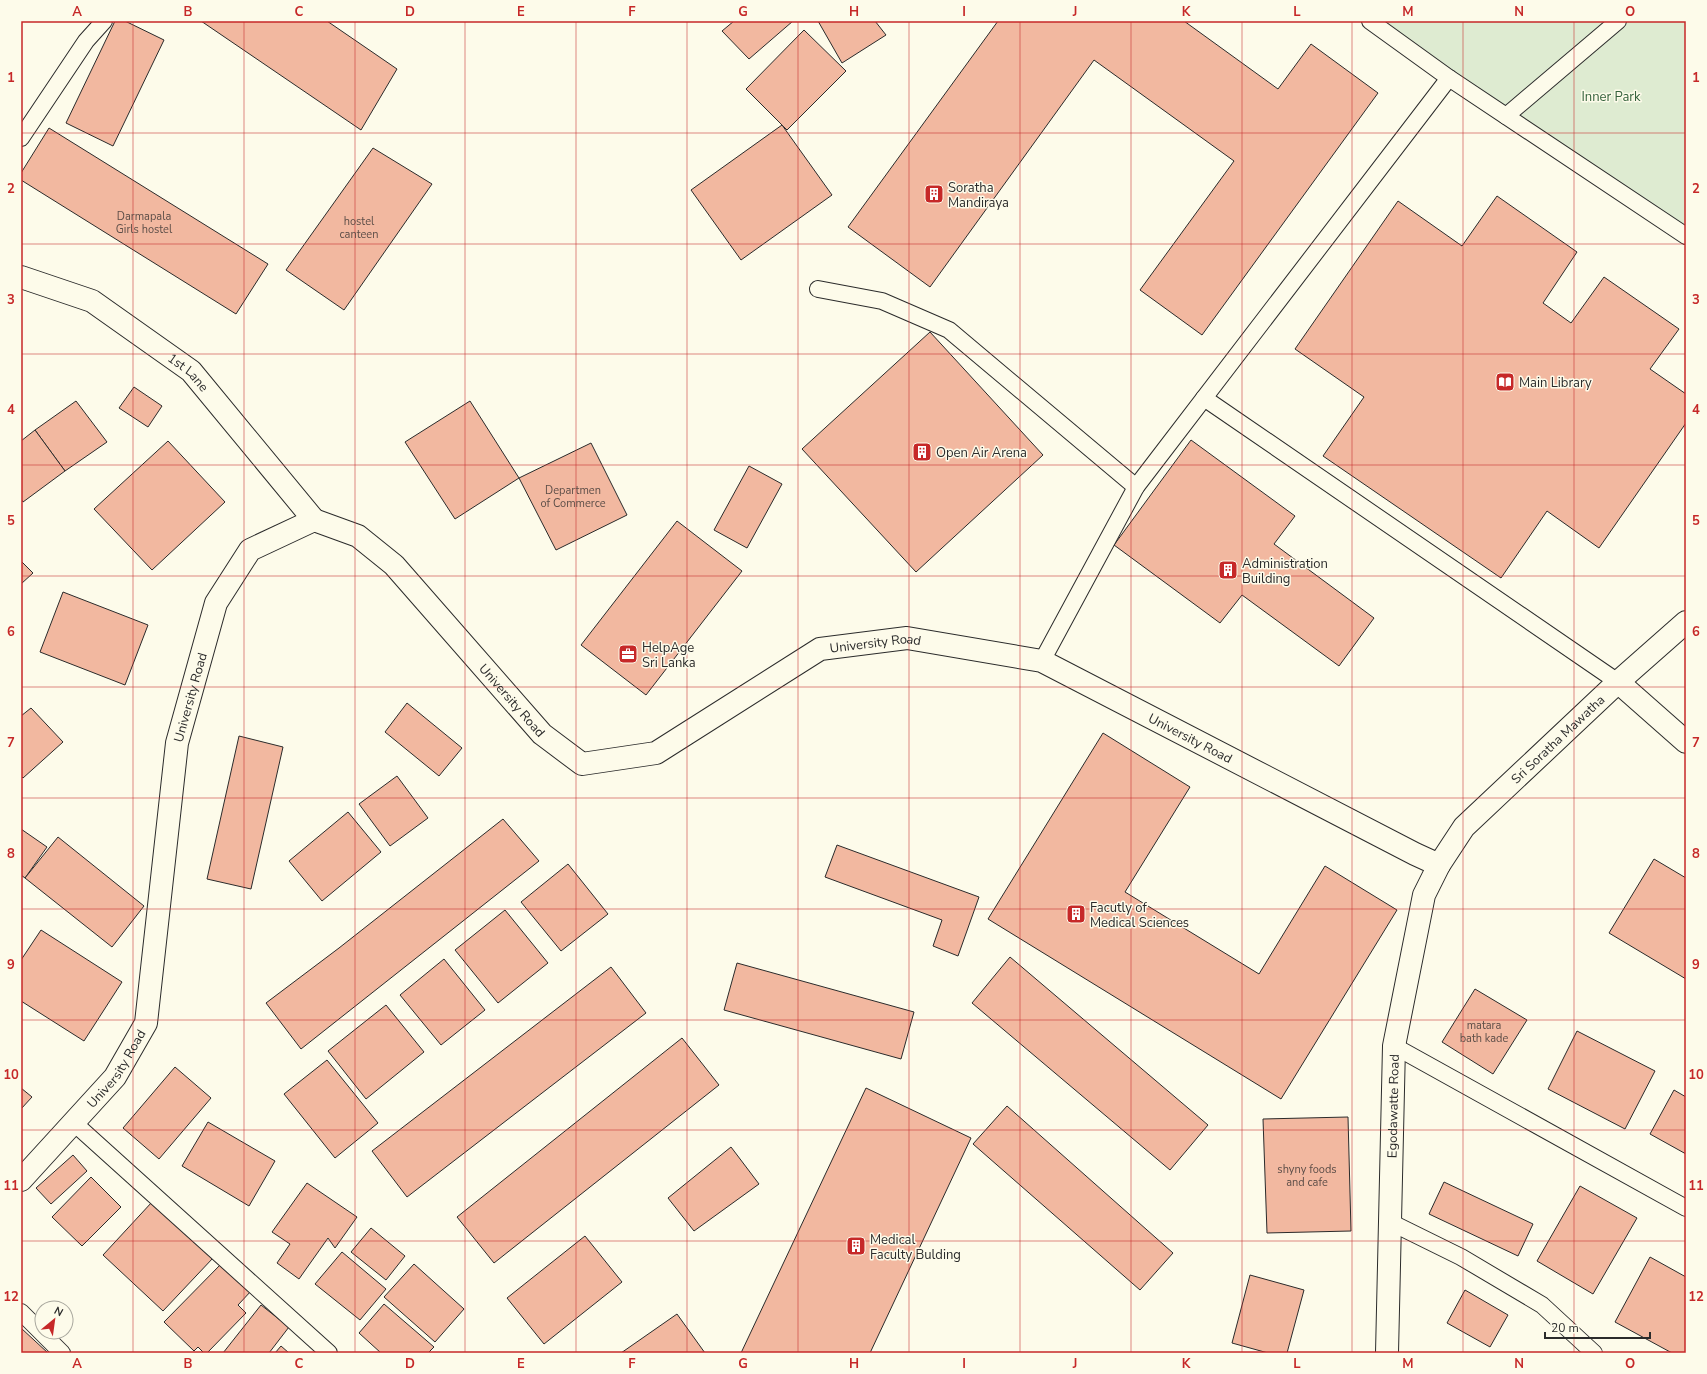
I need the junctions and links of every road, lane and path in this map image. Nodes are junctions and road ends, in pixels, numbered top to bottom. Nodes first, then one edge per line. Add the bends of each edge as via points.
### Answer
1 (104, 21) edge
2 (1370, 21) edge
3 (1618, 21) edge
4 (1449, 78) junction
5 (1506, 116) junction
6 (21, 138) edge
7 (1686, 236) edge
8 (21, 277) edge
9 (818, 289) dead end
10 (1204, 398) junction
11 (1136, 487) junction
12 (314, 520) junction
13 (1686, 622) edge
14 (1042, 661) junction
15 (1618, 682) junction
16 (1686, 742) edge
17 (1439, 865) junction
18 (1394, 1046) junction
19 (74, 1123) junction
20 (21, 1180) edge
21 (1686, 1208) edge
22 (1390, 1222) junction
23 (21, 1312) edge
24 (62, 1353) edge
25 (329, 1353) edge
26 (1387, 1353) edge
27 (1594, 1353) edge

1 - 6 lane via 86,41
2 - 4 lane
3 - 5 lane
4 - 5 lane
4 - 10 lane
5 - 7 lane
8 - 12 main road, 1st Lane via 92,301 191,371
9 - 11 lane via 882,301 949,330
10 - 11 lane
10 - 15 lane
11 - 14 lane
12 - 14 main road, University Road via 358,536 394,565 542,734 582,764 656,753 820,649 907,638
12 - 19 main road, University Road via 250,550 216,603 177,743 146,1023 115,1077
13 - 15 main road, Sri Soratha Mawatha
14 - 17 main road, University Road
15 - 16 main road
15 - 17 main road, Sri Soratha Mawatha via 1464,827
17 - 18 main road, Egodawatte Road via 1424,895
18 - 21 lane
18 - 22 main road, Egodawatte Road
19 - 20 main road, University Road
19 - 25 lane
22 - 26 main road, Egodawatte Road
22 - 27 lane via 1460,1257 1542,1305
23 - 24 lane

